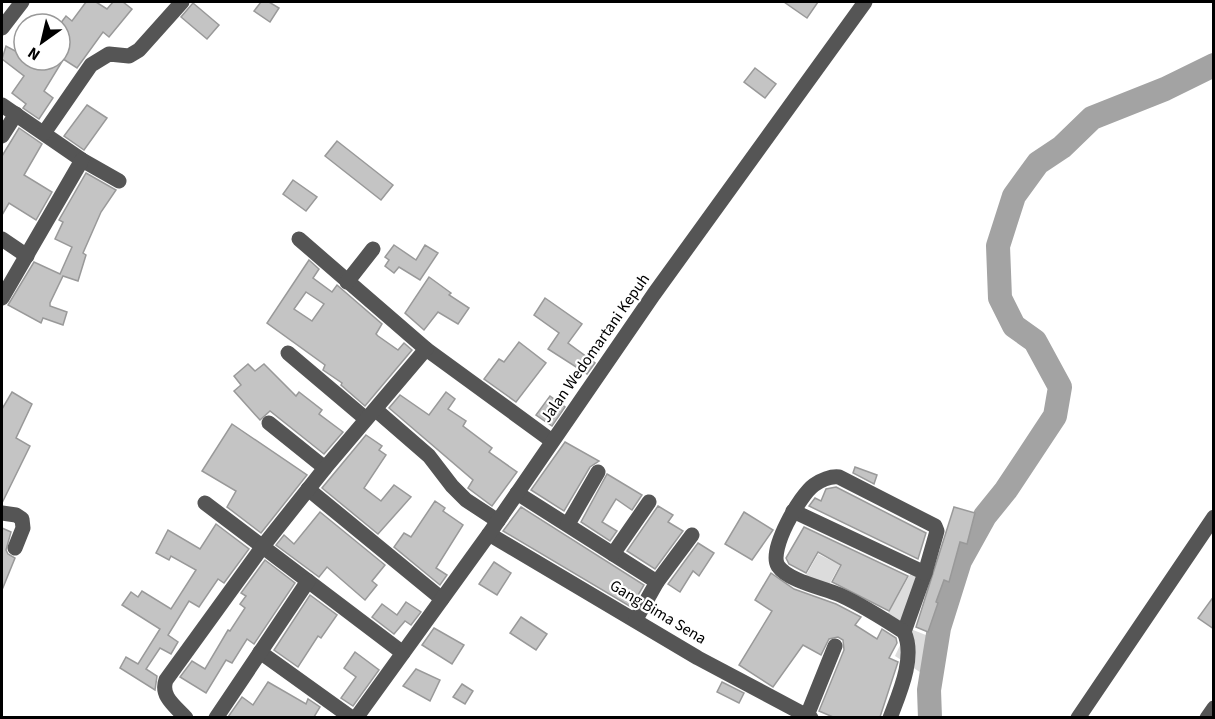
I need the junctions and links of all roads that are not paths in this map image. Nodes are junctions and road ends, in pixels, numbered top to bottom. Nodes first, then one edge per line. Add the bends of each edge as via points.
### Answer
1 (22, 2) edge
2 (182, 2) edge
3 (865, 2) edge
4 (2, 28) edge
5 (2, 105) edge
6 (16, 114) junction
7 (44, 133) junction
8 (2, 136) edge
9 (82, 160) junction
10 (119, 181) dead end
11 (2, 239) edge
12 (299, 239) dead end
13 (373, 249) dead end
14 (27, 256) junction
15 (347, 282) junction
16 (2, 298) edge
17 (426, 349) junction
18 (288, 353) dead end
19 (371, 414) junction
20 (269, 423) dead end
21 (552, 441) junction
22 (325, 468) junction
23 (598, 472) dead end
24 (308, 489) junction
25 (517, 493) junction
26 (649, 502) dead end
27 (205, 503) dead end
28 (793, 511) junction
29 (2, 513) edge
30 (1214, 517) edge
31 (568, 524) junction
32 (494, 528) junction
33 (692, 535) dead end
34 (263, 546) junction
35 (15, 548) dead end
36 (613, 554) junction
37 (925, 573) junction
38 (308, 581) junction
39 (657, 582) junction
40 (442, 599) junction
41 (636, 619) junction
42 (904, 632) junction
43 (835, 646) dead end
44 (260, 652) junction
45 (403, 653) junction
46 (1214, 708) edge
47 (186, 717) edge
48 (216, 717) edge
49 (354, 717) edge
50 (808, 717) edge
51 (890, 717) edge
52 (1078, 717) edge
53 (1207, 717) edge

1 - 4 street
2 - 7 street via 139,50 129,56 109,54 91,65
3 - 21 street, Jalan Wedomartani Kepuh
5 - 6 street
6 - 7 street
6 - 8 street
7 - 9 street
9 - 10 street
9 - 14 street
11 - 14 street
12 - 15 street
13 - 15 street
14 - 16 street
15 - 17 street
17 - 19 street
17 - 21 street
18 - 19 street, Gang Bima Sena
19 - 22 street
19 - 32 street, Gang Bima Sena via 429,456 452,486
20 - 22 street
21 - 25 street, Jalan Wedomartani Kepuh
22 - 24 street
23 - 31 street
24 - 34 street
24 - 40 street
25 - 31 street
25 - 32 street, Jalan Wedomartani Kepuh
26 - 36 street
27 - 34 street
28 - 37 street
28 - 37 street via 813,485 834,476 845,479 935,526
28 - 42 street via 777,547 778,566 840,595
29 - 35 street via 22,519 23,528
30 - 52 street
31 - 36 street
32 - 40 street, Jalan Wedomartani Kepuh
32 - 41 street, Gang Bima Sena
33 - 39 street
34 - 38 street
34 - 47 street via 166,680 167,697
36 - 39 street
37 - 42 street
38 - 44 street
38 - 45 street
39 - 41 street
40 - 45 street, Jalan Wedomartani Kepuh
41 - 50 street, Gang Bima Sena via 698,658
42 - 51 street via 908,655
43 - 50 street
44 - 48 street
44 - 49 street
45 - 49 street, Jalan Wedomartani Kepuh
46 - 53 street

